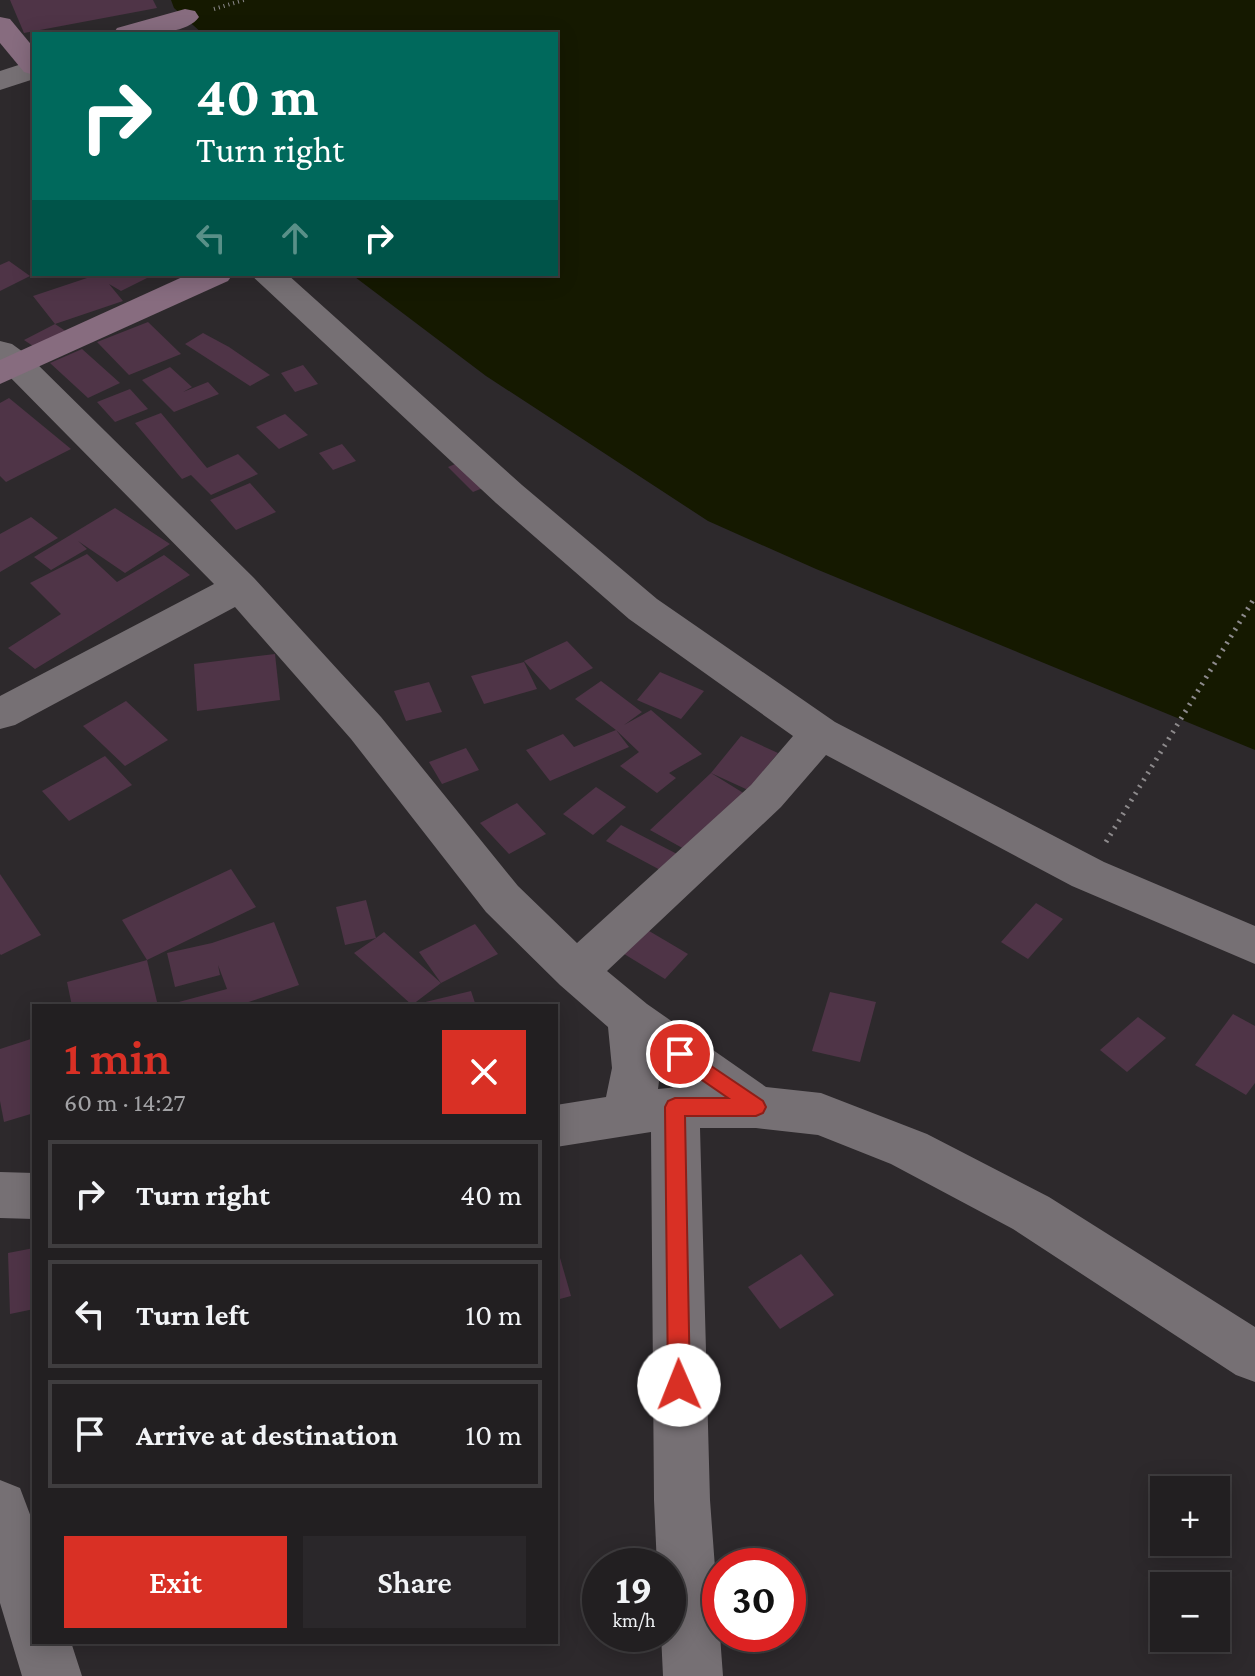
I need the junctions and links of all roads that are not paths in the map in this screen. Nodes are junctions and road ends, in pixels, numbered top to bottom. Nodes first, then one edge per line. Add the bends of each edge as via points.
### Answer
1 (185, 17) dead end
2 (0, 25) edge
3 (134, 32) edge
4 (32, 65) edge
5 (32, 69) edge
6 (0, 81) edge
7 (211, 276) edge
8 (269, 276) edge
9 (6, 363) edge
10 (240, 587) junction
11 (0, 714) edge
12 (820, 733) junction
13 (1255, 946) edge
14 (576, 972) junction
15 (630, 1018) junction
16 (675, 1107) junction
17 (756, 1107) junction
18 (623, 1115) junction
19 (558, 1126) edge
20 (0, 1195) edge
21 (32, 1196) edge
22 (1255, 1357) edge
23 (0, 1508) edge
24 (32, 1612) edge
25 (42, 1644) edge
26 (52, 1676) edge
27 (693, 1676) edge

1 - 3 main road
2 - 4 main road
5 - 6 street
7 - 9 main road
8 - 12 street via 643,609
9 - 10 street
10 - 11 street
10 - 14 street via 366,728 502,899
12 - 13 street via 1088,874
12 - 14 street via 766,796
14 - 15 street
15 - 17 street
15 - 18 street via 637,1083
16 - 17 street
16 - 18 street
16 - 27 street via 682,1500
17 - 22 street via 821,1114 909,1149 1031,1213
18 - 19 street
20 - 21 street
23 - 24 street
25 - 26 street

